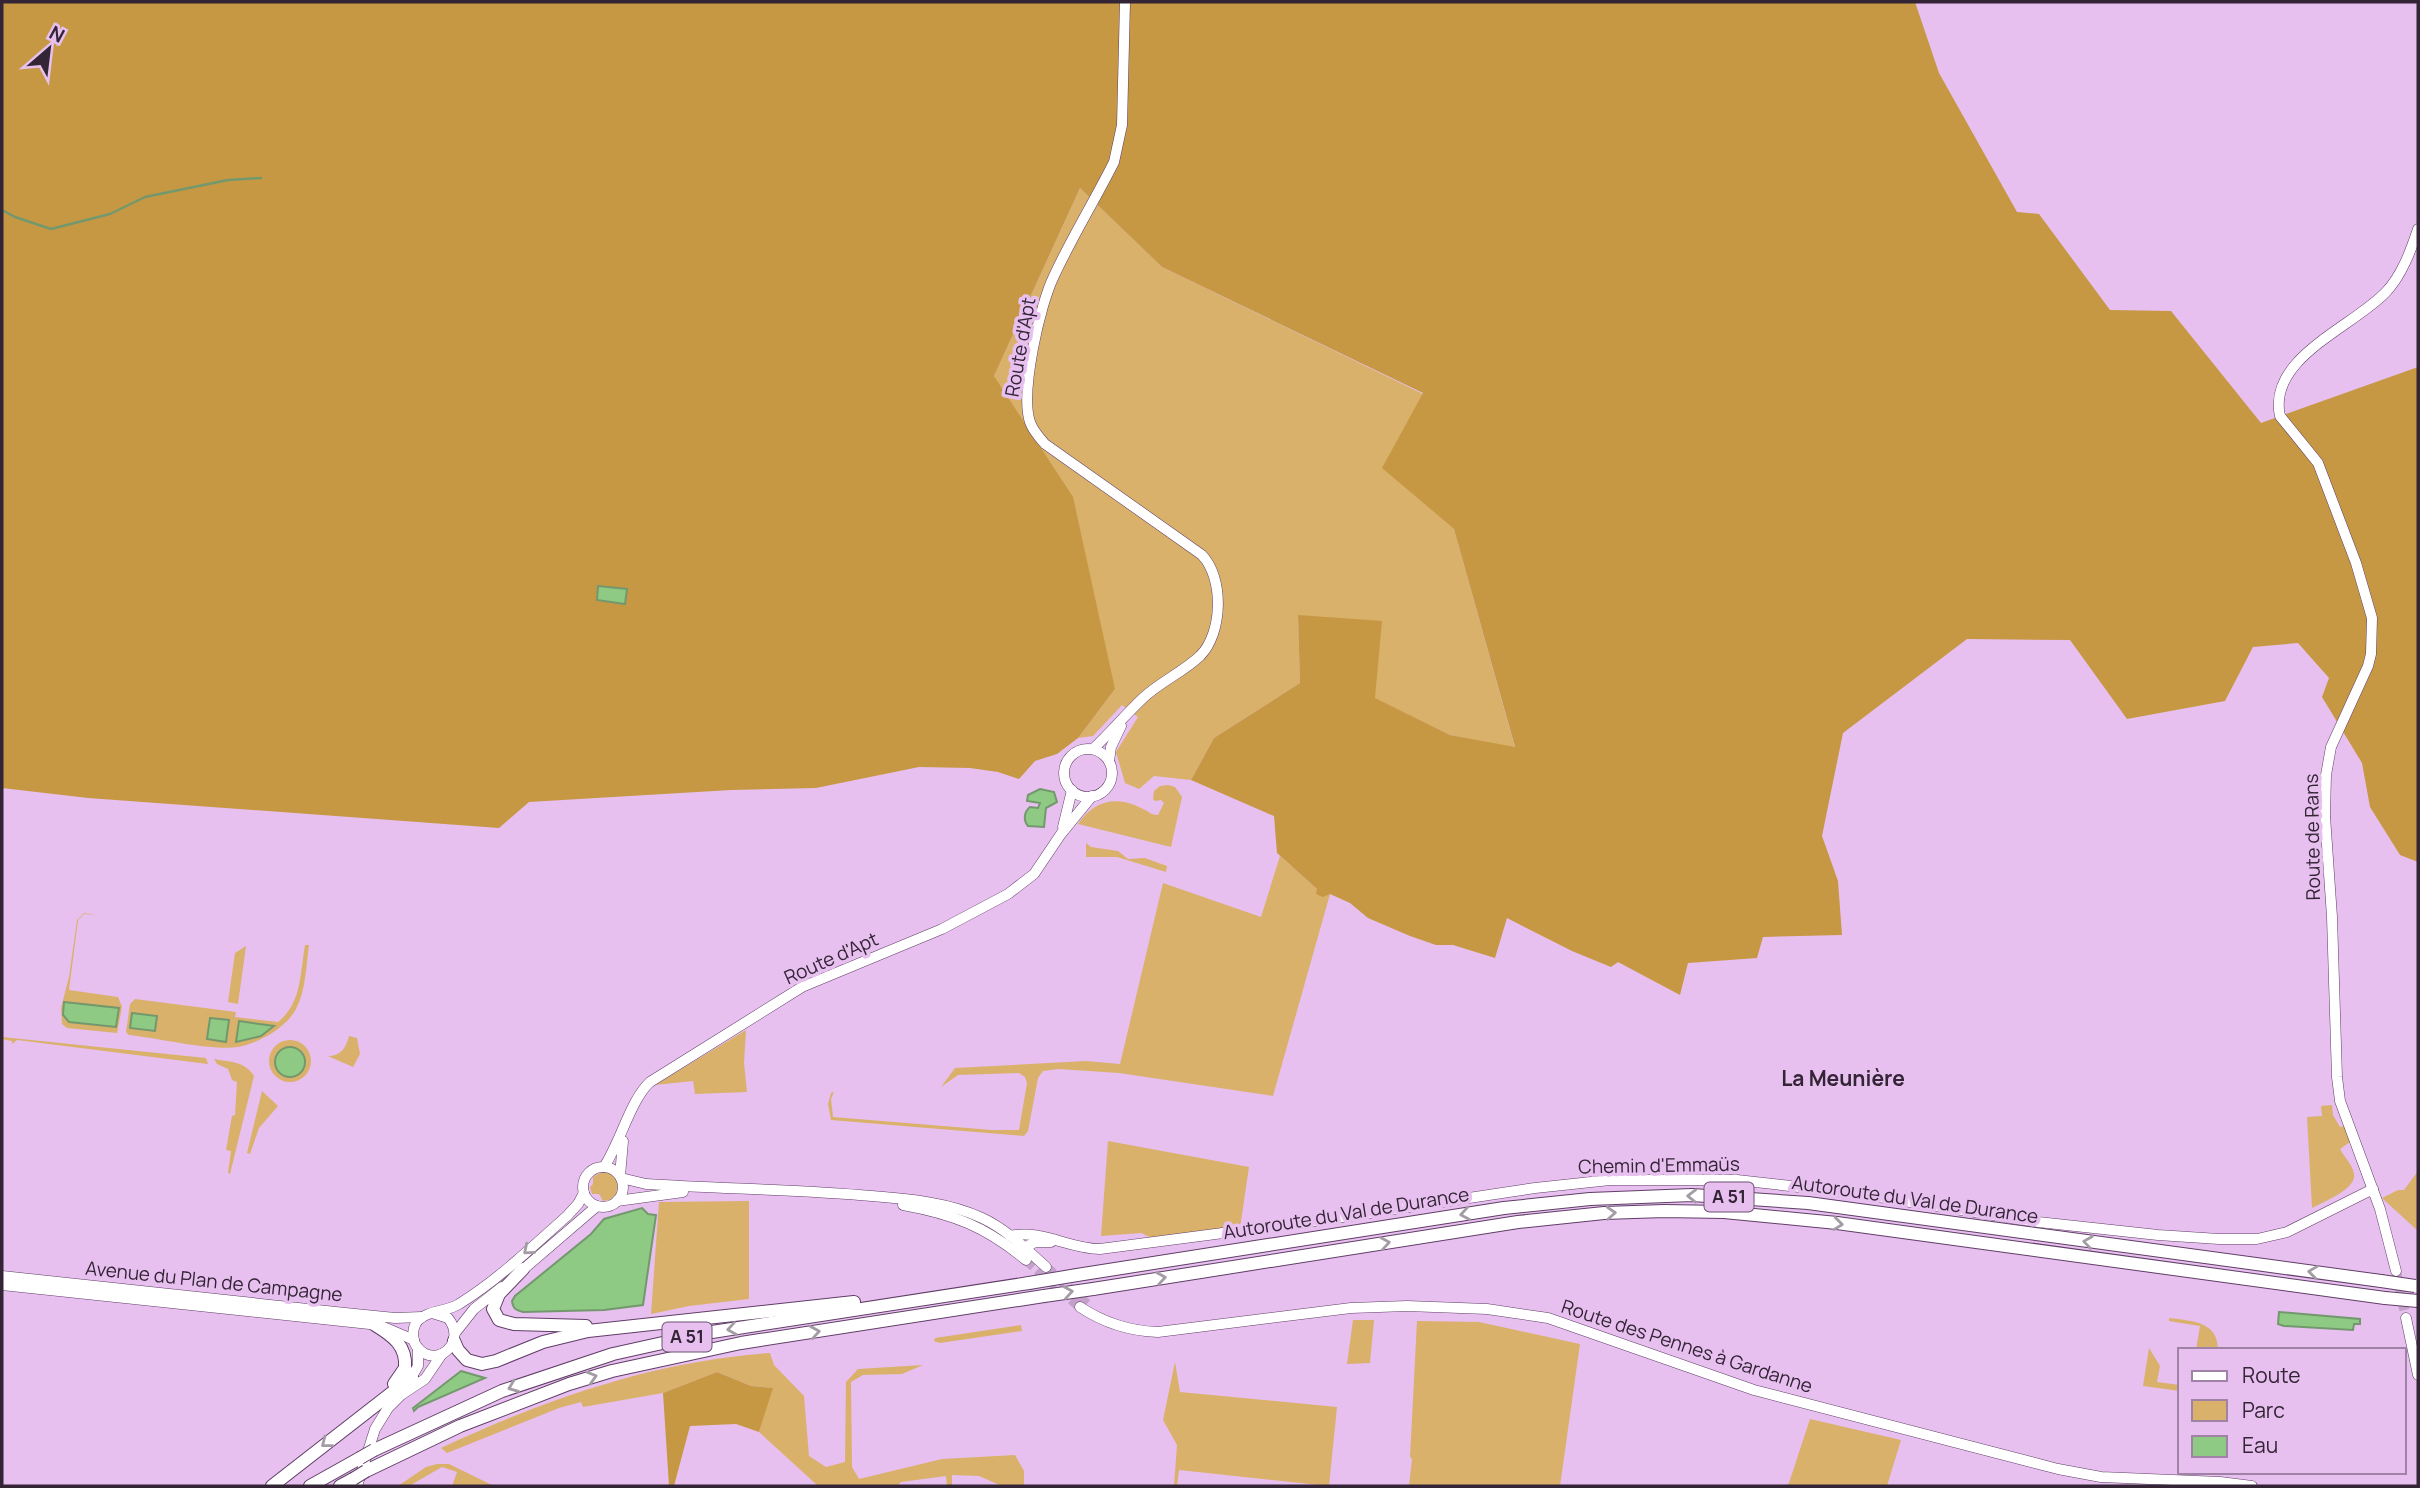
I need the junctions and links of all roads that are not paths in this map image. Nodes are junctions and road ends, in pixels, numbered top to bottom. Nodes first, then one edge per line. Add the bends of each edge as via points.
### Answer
1 (1125, 2) edge
2 (2418, 229) edge
3 (1129, 712) junction
4 (1093, 749) junction
5 (1109, 761) junction
6 (1072, 790) junction
7 (1092, 796) junction
8 (1061, 834) junction
9 (625, 1127) junction
10 (604, 1167) junction
11 (620, 1177) junction
12 (722, 1189) junction
13 (2373, 1189) junction
14 (584, 1192) junction
15 (834, 1192) junction
16 (617, 1201) junction
17 (597, 1206) junction
18 (1010, 1236) junction
19 (1062, 1242) junction
20 (1024, 1248) junction
21 (1026, 1260) tunnel mouth
22 (1046, 1266) tunnel mouth
23 (523, 1269) junction
24 (2396, 1271) tunnel mouth
25 (2, 1276) edge
26 (1023, 1284) junction
27 (2, 1285) edge
28 (2417, 1286) edge
29 (2418, 1301) edge
30 (1083, 1305) tunnel mouth
31 (427, 1315) junction
32 (2406, 1318) tunnel mouth
33 (664, 1323) junction
34 (375, 1325) junction
35 (455, 1337) junction
36 (416, 1344) junction
37 (442, 1354) junction
38 (2418, 1375) edge
39 (412, 1377) junction
40 (401, 1395) junction
41 (380, 1401) junction
42 (359, 1481) edge
43 (272, 1486) edge
44 (310, 1486) edge
45 (340, 1486) edge
46 (2252, 1486) edge

1 - 3 main road, Route d'Apt via 1119,144 1050,284 1028,389 1030,422 1045,444 1177,535 1208,561 1216,576 1218,599 1209,644
2 - 13 main road, Route de Rans via 2389,289 2301,358 2281,385 2277,406 2280,416 2319,463 2357,563 2372,618 2368,666 2331,747 2325,816 2337,1077 2346,1117
3 - 4 main road, Route d'Apt
3 - 5 main road, Route d'Apt via 1115,737
4 - 5 main road
4 - 6 main road via 1079,750 1067,761 1064,776
5 - 7 main road via 1112,771 1107,788
6 - 7 main road
6 - 8 main road, Route d'Apt
7 - 8 main road, Route d'Apt
8 - 9 main road, Route d'Apt via 1034,874 1008,894 942,929 802,987 663,1073 640,1092
9 - 10 main road, Route d'Apt
9 - 11 main road, Route d'Apt
10 - 11 main road
10 - 14 main road via 589,1173
11 - 12 main road via 646,1184
11 - 16 main road via 623,1190
12 - 15 main road
12 - 16 main road
13 - 19 main road, Chemin d'Emmaüs via 2287,1233 2257,1239 2158,1235 2038,1222 1853,1193 1707,1178 1574,1183 1100,1249
13 - 24 main road, Route de Rans
14 - 17 main road
14 -> 31 main road via 570,1214 467,1299
15 - 18 main road via 943,1206 981,1217
15 - 21 main road via 970,1223
16 - 17 main road
17 - 23 main road
18 - 19 main road, Chemin d'Emmaüs via 1028,1234
18 - 20 main road
19 - 20 main road via 1042,1241
20 - 22 main road
23 - 33 highway via 495,1300 495,1313 504,1322
23 - 35 main road via 474,1309
25 - 31 main road, Avenue du Plan de Campagne via 395,1318
28 -> 26 highway, Autoroute du Val de Durance / A 51, bridge via 1818,1205 1692,1195 1513,1207
26 - 33 highway
26 -> 44 highway, Autoroute du Val de Durance / A 51, bridge via 712,1332 613,1354 502,1391 424,1425
27 - 34 main road, Avenue du Plan de Campagne
42 -> 29 highway, Autoroute du Val de Durance / A 51, bridge via 460,1426 569,1384 640,1364 741,1343 1518,1222 1604,1213 1724,1212 1816,1221
30 - 46 main road, Route des Pennes à Gardanne via 1136,1324 1160,1326 1407,1306 1487,1309 1548,1318 1754,1390 2058,1469 2102,1477
31 - 35 main road via 448,1318
31 - 36 main road via 416,1323
32 - 38 main road
33 - 35 highway via 566,1335 482,1364 467,1360
34 - 36 main road, Avenue du Plan de Campagne
34 - 41 highway via 400,1343 406,1363
35 - 37 main road
36 - 37 main road via 433,1356
36 - 39 main road via 418,1366
37 - 40 main road via 425,1379
39 - 40 main road
39 - 41 highway
40 - 42 main road via 375,1429
41 -> 43 highway
42 - 45 highway, Autoroute du Val de Durance / A 51

